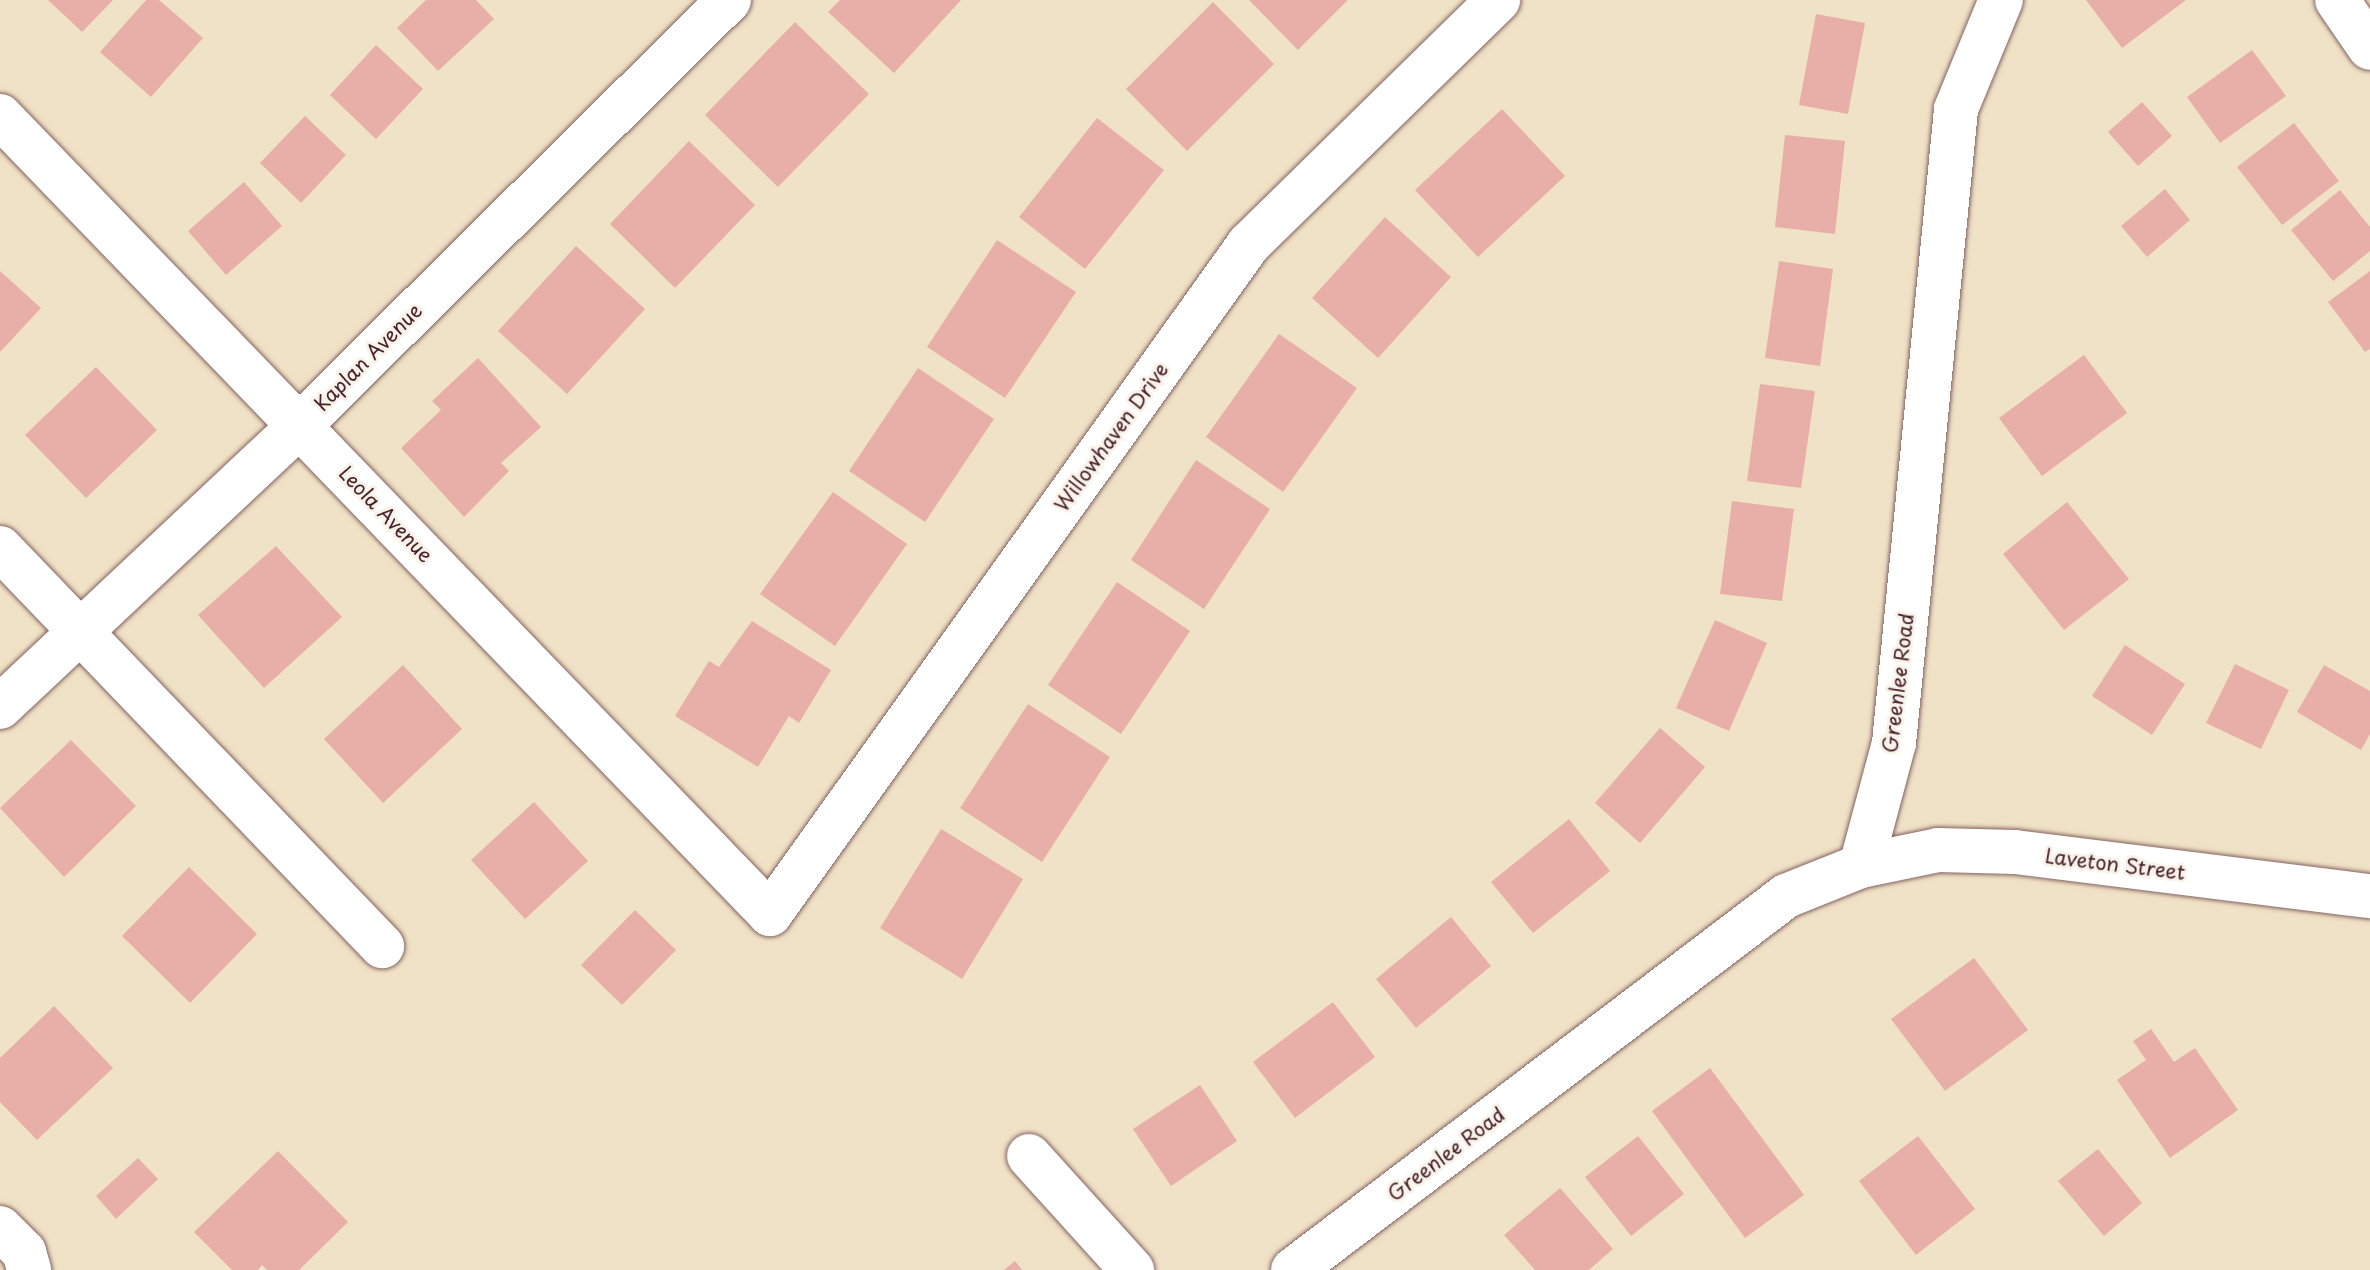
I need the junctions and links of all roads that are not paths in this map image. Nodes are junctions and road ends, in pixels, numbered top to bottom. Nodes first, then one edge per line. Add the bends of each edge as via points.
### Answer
1 (729, 0) edge
2 (1498, 0) edge
3 (2001, 0) edge
4 (2337, 0) edge
5 (2370, 48) edge
6 (0, 116) edge
7 (300, 425) junction
8 (0, 548) edge
9 (82, 631) junction
10 (0, 707) edge
11 (1861, 866) junction
12 (2370, 896) edge
13 (770, 914) joint
14 (382, 946) dead end
15 (1029, 1156) dead end
16 (0, 1228) edge
17 (29, 1270) edge
18 (1132, 1270) edge
19 (1293, 1270) edge

1 - 7 street, Kaplan Avenue
2 - 13 street, Willowhaven Drive via 1249,244
3 - 11 street, Greenlee Road via 1956,109 1894,743
4 - 5 street
6 - 7 street, Leola Avenue
7 - 9 street, Kaplan Avenue
7 - 13 street, Leola Avenue
8 - 9 street
9 - 10 street, Kaplan Avenue
9 - 14 street
11 - 12 street, Laveton Street via 1938,850 2015,852
11 - 19 street, Greenlee Road via 1786,896
15 - 18 street
16 - 17 street via 24,1252

